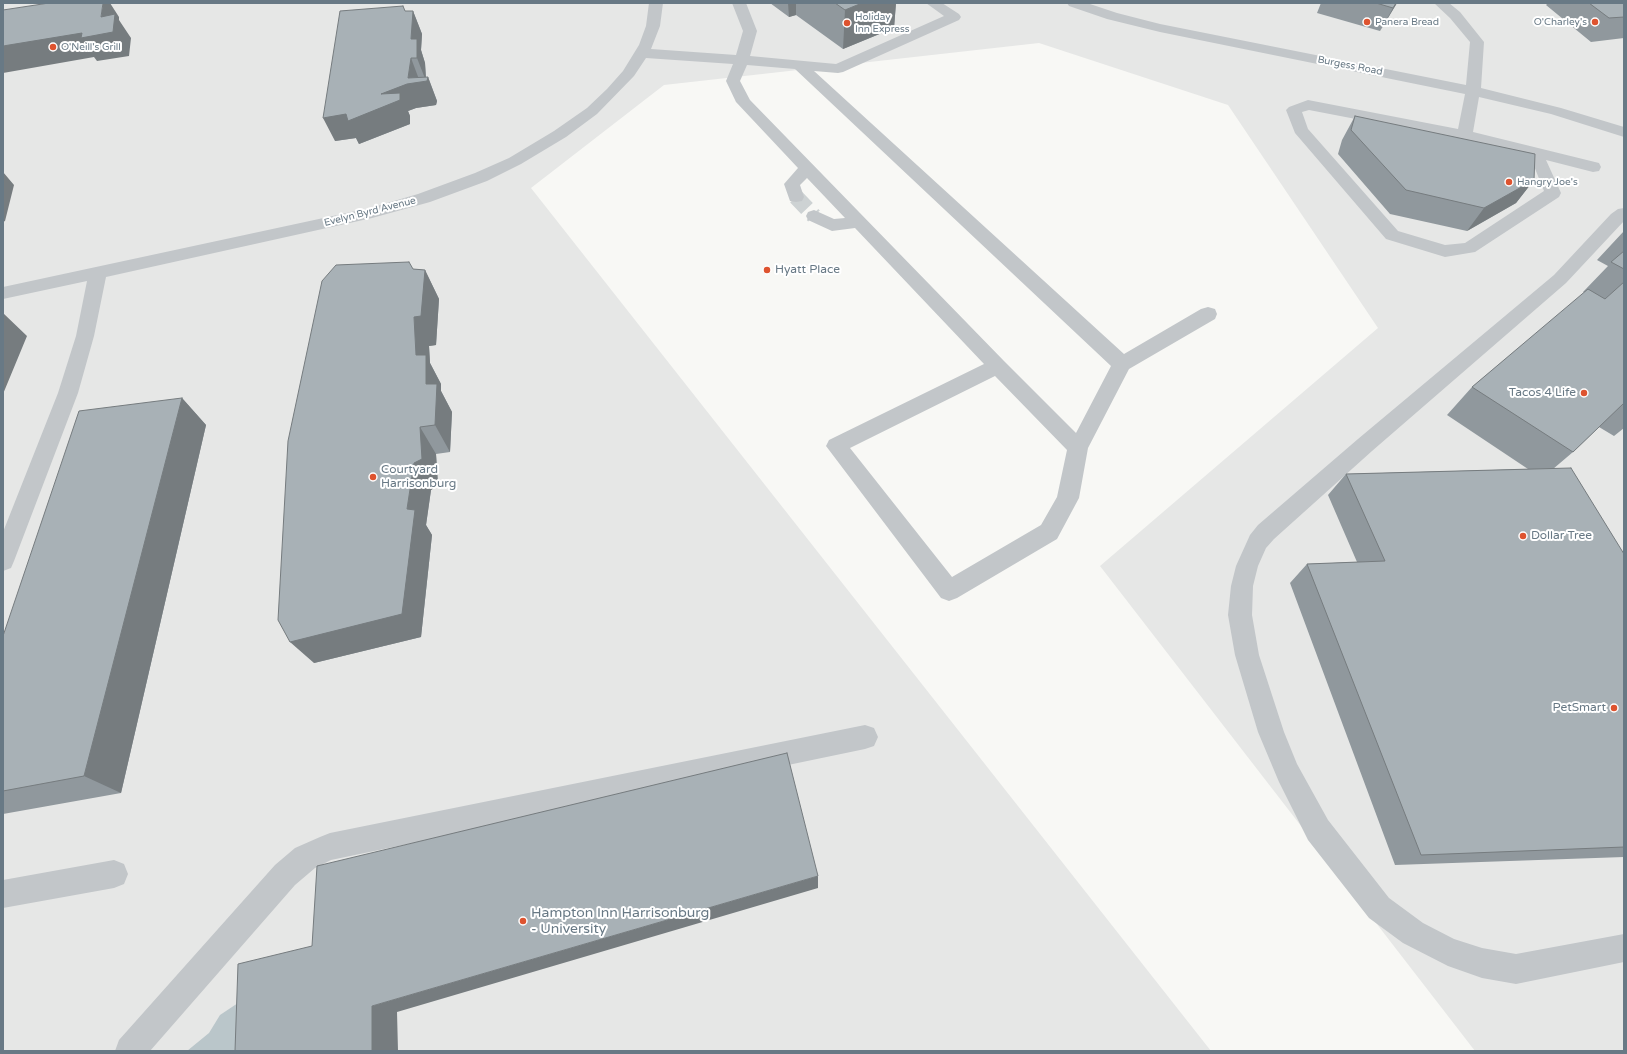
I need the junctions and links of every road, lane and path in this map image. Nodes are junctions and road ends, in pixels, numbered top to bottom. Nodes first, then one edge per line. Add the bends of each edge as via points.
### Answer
1 (656, 3) edge
2 (739, 3) edge
3 (933, 3) edge
4 (1074, 3) edge
5 (1441, 3) edge
6 (642, 53) junction
7 (742, 60) junction
8 (800, 66) junction
9 (1473, 90) junction
10 (1624, 132) edge
11 (1465, 135) junction
12 (1526, 150) junction
13 (1593, 167) dead end
14 (807, 168) junction
15 (796, 197) tunnel mouth
16 (1624, 213) edge
17 (814, 216) tunnel mouth
18 (859, 222) junction
19 (98, 273) junction
20 (3, 293) edge
21 (1208, 314) dead end
22 (1122, 364) junction
23 (996, 366) junction
24 (1078, 448) junction
25 (3, 561) edge
26 (865, 737) dead end
27 (114, 874) dead end
28 (3, 894) edge
29 (1624, 948) edge
30 (130, 1051) edge

1 - 6 street, Evelyn Byrd Avenue via 653,26
2 - 7 street via 750,31
3 - 8 street via 954,17 838,69
4 - 9 street, Burgess Road via 1160,28
5 - 9 street via 1455,15 1477,42
6 - 7 street
6 - 19 street, Evelyn Byrd Avenue via 612,92 574,125 523,156 481,177 424,198 372,213
7 - 8 street
7 - 14 street via 733,80 744,102
8 - 22 street
9 - 10 street, Burgess Road
9 - 11 street
11 - 12 street
11 - 12 street via 1308,105 1294,110 1301,130 1392,235 1445,251 1469,248 1553,193 1541,164
12 - 13 street
14 - 15 street via 792,184
14 - 18 street
16 - 29 street via 1560,279 1266,532 1258,542 1247,566 1242,586 1240,615 1247,655 1271,732 1288,773 1318,830 1379,908 1413,933 1448,952 1482,964 1516,969
17 - 18 street via 832,225
18 - 23 street
19 - 20 street, Evelyn Byrd Avenue
19 - 25 street via 85,336 68,393
21 - 22 street
22 - 24 street
23 - 24 street
23 - 24 street via 836,446 949,591 1049,532 1068,498
26 - 30 street via 330,847 305,858 286,875
27 - 28 street

